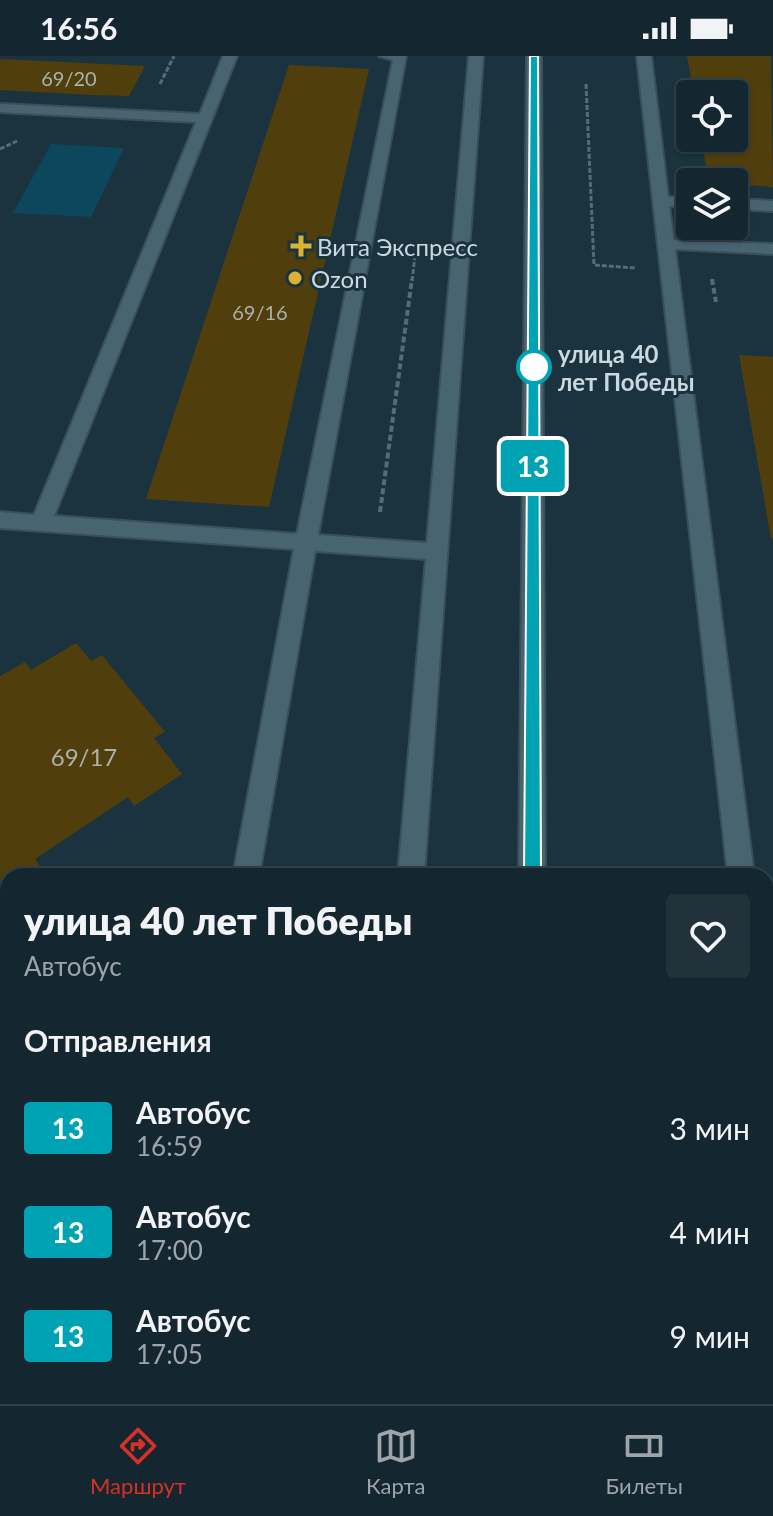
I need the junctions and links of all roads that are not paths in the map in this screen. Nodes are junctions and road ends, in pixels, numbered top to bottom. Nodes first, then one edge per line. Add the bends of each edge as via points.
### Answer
1 (230, 56) edge
2 (386, 56) edge
3 (400, 56) edge
4 (476, 56) edge
5 (534, 56) edge
6 (644, 56) edge
7 (0, 108) edge
8 (205, 118) junction
9 (661, 201) junction
10 (676, 202) edge
11 (748, 205) edge
12 (773, 206) edge
13 (666, 244) junction
14 (773, 249) edge
15 (0, 520) edge
16 (41, 523) junction
17 (306, 542) junction
18 (437, 552) junction
19 (247, 868) edge
20 (412, 868) edge
21 (532, 868) edge
22 (740, 868) edge

1 - 8 street
2 - 3 street
3 - 17 street
4 - 18 street
5 - 21 street
6 - 9 street
7 - 8 street
8 - 16 street
9 - 10 street
9 - 13 street
11 - 12 street
13 - 14 street
13 - 22 street
15 - 16 street
16 - 17 street
17 - 18 street
17 - 19 street
18 - 20 street

